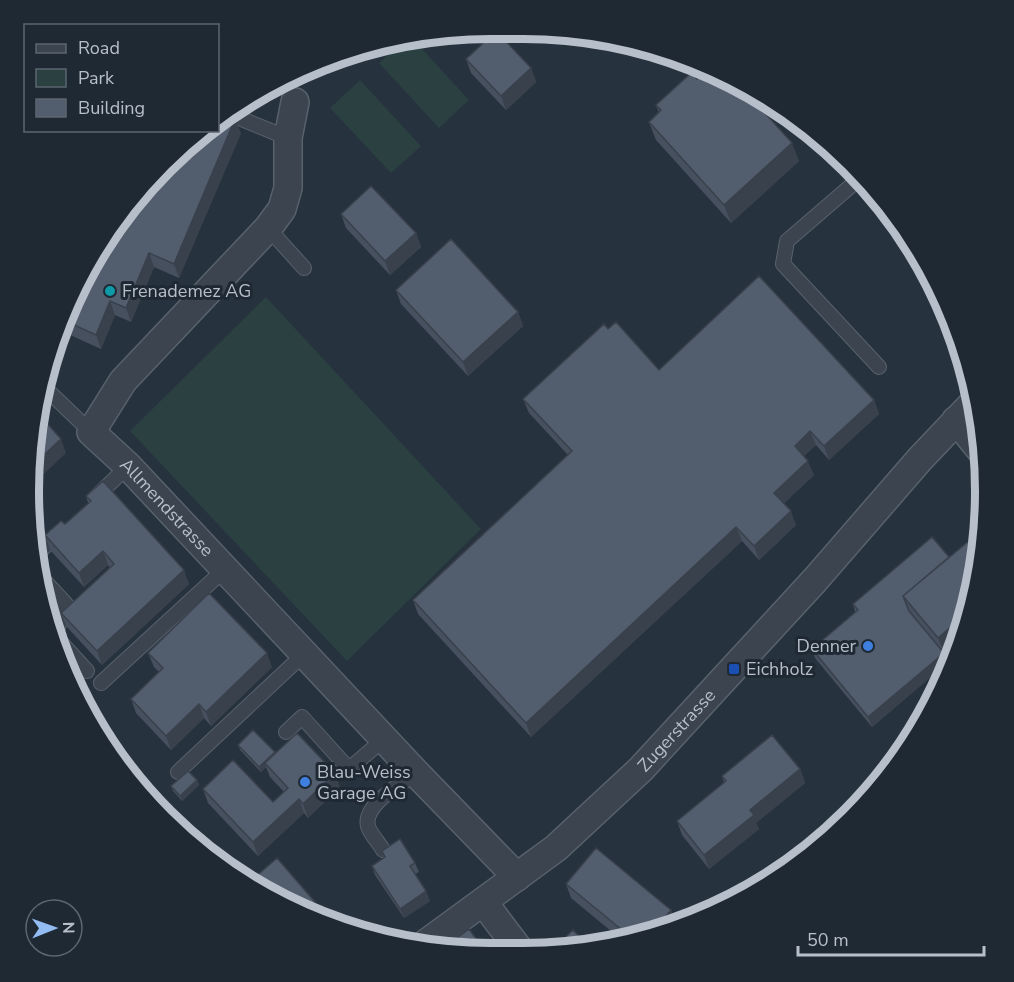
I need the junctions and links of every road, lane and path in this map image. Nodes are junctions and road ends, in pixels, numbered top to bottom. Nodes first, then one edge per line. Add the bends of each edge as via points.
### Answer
1 (295, 102) dead end
2 (237, 117) edge
3 (288, 138) junction
4 (854, 183) edge
5 (268, 228) junction
6 (304, 268) dead end
7 (879, 367) dead end
8 (50, 393) edge
9 (965, 410) edge
10 (91, 432) junction
11 (128, 466) junction
12 (86, 507) edge
13 (69, 523) edge
14 (43, 548) edge
15 (225, 569) junction
16 (50, 586) edge
17 (59, 624) edge
18 (68, 650) edge
19 (304, 654) junction
20 (87, 671) dead end
21 (101, 683) dead end
22 (286, 732) dead end
23 (384, 739) junction
24 (178, 772) dead end
25 (416, 773) junction
26 (383, 850) edge
27 (517, 877) junction
28 (484, 903) junction
29 (432, 939) edge
30 (514, 943) edge

1 - 3 street
2 - 3 lane
3 - 5 street via 288,188 282,208
4 - 7 lane via 787,241 783,264
5 - 6 lane
5 - 10 street via 123,381
8 - 10 lane
9 - 27 street, Zugerstrasse via 641,769 556,848
10 - 11 street, Allmendstrasse
11 - 12 lane
11 - 15 street, Allmendstrasse
13 - 14 lane
15 - 19 street, Allmendstrasse
15 - 21 lane
16 - 17 lane via 66,604
18 - 20 lane
19 - 23 street, Allmendstrasse
19 - 24 lane
22 - 23 lane via 302,717 349,769
23 - 25 street, Allmendstrasse
25 - 26 lane via 377,803 369,814 368,827
25 - 27 street, Allmendstrasse
27 - 28 street, Zugerstrasse
28 - 29 street, Zugerstrasse
28 - 30 street

